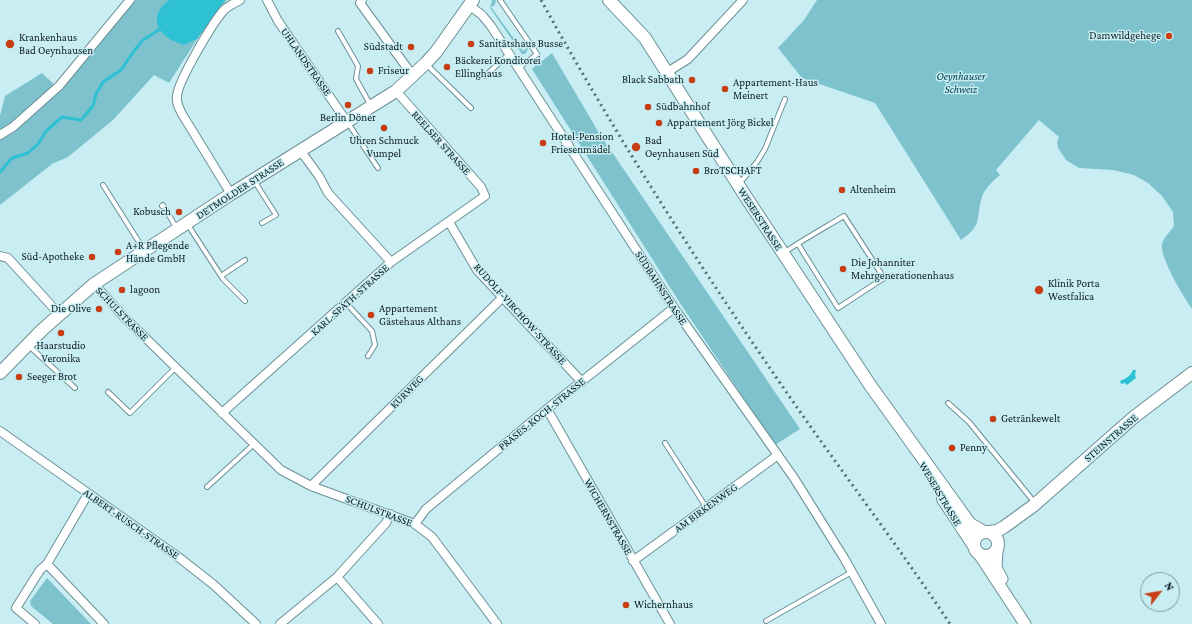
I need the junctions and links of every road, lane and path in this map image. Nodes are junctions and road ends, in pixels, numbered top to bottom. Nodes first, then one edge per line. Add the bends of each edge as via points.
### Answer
1 (130, 0) edge
2 (240, 0) edge
3 (267, 0) edge
4 (362, 0) edge
5 (500, 0) edge
6 (609, 0) edge
7 (743, 0) edge
8 (471, 3) edge
9 (338, 31) dead end
10 (509, 54) junction
11 (426, 63) junction
12 (519, 68) junction
13 (666, 73) junction
14 (413, 76) junction
15 (485, 76) dead end
16 (396, 91) junction
17 (785, 99) dead end
18 (372, 107) junction
19 (471, 108) dead end
20 (347, 122) junction
21 (0, 135) edge
22 (300, 150) junction
23 (378, 168) dead end
24 (253, 180) junction
25 (103, 185) dead end
26 (738, 185) junction
27 (232, 194) junction
28 (485, 196) joint
29 (162, 206) dead end
30 (449, 222) junction
31 (262, 223) dead end
32 (182, 226) junction
33 (798, 244) junction
34 (144, 250) junction
35 (783, 254) junction
36 (0, 256) edge
37 (245, 260) dead end
38 (391, 262) junction
39 (221, 276) junction
40 (94, 284) junction
41 (503, 297) junction
42 (245, 301) dead end
43 (346, 303) junction
44 (674, 308) junction
45 (59, 314) junction
46 (27, 345) junction
47 (368, 356) dead end
48 (175, 368) junction
49 (0, 373) edge
50 (1192, 373) edge
51 (582, 382) junction
52 (75, 388) dead end
53 (108, 392) dead end
54 (948, 403) dead end
55 (547, 409) junction
56 (222, 413) junction
57 (0, 431) edge
58 (909, 442) junction
59 (665, 443) dead end
60 (254, 444) junction
61 (778, 455) junction
62 (311, 486) junction
63 (207, 487) dead end
64 (88, 494) junction
65 (1034, 505) junction
66 (706, 507) junction
67 (390, 514) junction
68 (415, 524) junction
69 (986, 532) junction
70 (998, 549) junction
71 (976, 550) junction
72 (633, 561) junction
73 (47, 564) junction
74 (850, 573) junction
75 (337, 577) junction
76 (766, 621) dead end
77 (35, 624) edge
78 (104, 624) edge
79 (256, 624) edge
80 (280, 624) edge
81 (378, 624) edge
82 (497, 624) edge
83 (670, 624) edge
84 (880, 624) edge
85 (1025, 624) edge
86 (1029, 624) edge

1 - 21 street via 59,86 13,127
2 - 27 street via 226,8 218,17 183,78 176,96 182,114
3 - 20 street, UHLANDSTRASSE via 278,21
4 - 14 street via 360,3
5 - 12 lane via 538,54
6 - 13 main road, WESERSTRASSE via 645,38
7 - 13 street via 688,59
8 - 10 street, SÜDBAHNSTRASSE via 491,26
8 - 11 main road, DETMOLDER STRASSE
9 - 18 lane via 358,66 356,79
10 - 12 street, SÜDBAHNSTRASSE
10 - 15 lane
11 - 14 main road, DETMOLDER STRASSE
11 - 19 lane
12 - 44 street, SÜDBAHNSTRASSE
13 - 26 main road, WESERSTRASSE
14 - 16 main road, DETMOLDER STRASSE
16 - 18 main road, DETMOLDER STRASSE
16 - 28 street, REELSER STRASSE via 481,187
17 - 26 lane via 757,162
18 - 20 main road, DETMOLDER STRASSE
20 - 22 main road, DETMOLDER STRASSE
20 - 23 lane
22 - 24 main road, DETMOLDER STRASSE
22 - 38 street via 328,193
24 - 27 main road, DETMOLDER STRASSE
24 - 31 lane via 276,215
25 - 34 lane
26 - 35 main road, WESERSTRASSE
27 - 32 main road, DETMOLDER STRASSE
28 - 30 street, KARL-SPÄTH-STRASSE
29 - 32 lane
30 - 38 street, KARL-SPÄTH-STRASSE
30 - 41 street, RUDOLF-VIRCHOW-STRASSE via 477,270
32 - 34 main road, DETMOLDER STRASSE
32 - 39 lane
33 - 33 lane via 844,216 884,278 838,308
33 - 35 lane
34 - 40 main road, DETMOLDER STRASSE
35 - 58 main road, WESERSTRASSE
36 - 45 street via 8,258
37 - 39 lane
38 - 43 street, KARL-SPÄTH-STRASSE
39 - 42 lane
40 - 45 main road, DETMOLDER STRASSE
40 - 48 street, SCHULSTRASSE
41 - 51 street, RUDOLF-VIRCHOW-STRASSE
41 - 62 street, KURWEG
43 - 47 lane via 372,331 375,345
43 - 56 street, KARL-SPÄTH-STRASSE
44 - 51 street, PRÄSES-KOCH-STRASSE
44 - 61 street, SÜDBAHNSTRASSE
45 - 46 main road, DETMOLDER STRASSE
46 - 49 main road, DETMOLDER STRASSE
46 - 52 lane
48 - 53 lane via 130,413
48 - 56 street, SCHULSTRASSE
50 - 65 main road, STEINSTRASSE via 1134,417
51 - 55 street, PRÄSES-KOCH-STRASSE
54 - 65 lane via 969,422
55 - 68 street, PRÄSES-KOCH-STRASSE via 426,509
55 - 72 street, WICHERNSTRASSE
56 - 60 street, SCHULSTRASSE
57 - 64 street, ALBERT-RUSCH-STRASSE
58 - 69 main road, WESERSTRASSE via 970,524
58 - 71 main road, WESERSTRASSE via 953,517
59 - 66 lane
60 - 62 street, SCHULSTRASSE via 281,470
60 - 63 lane
61 - 66 street, AM BIRKENWEG
61 - 74 street, SÜDBAHNSTRASSE via 840,552
62 - 67 street, SCHULSTRASSE
64 - 73 street
64 - 79 street, ALBERT-RUSCH-STRASSE via 178,556
65 - 69 main road, STEINSTRASSE via 997,531
65 - 70 main road, STEINSTRASSE via 1003,538
66 - 72 street, AM BIRKENWEG
67 - 68 street, SCHULSTRASSE
67 - 75 street via 386,523
68 - 82 street, SCHULSTRASSE via 432,537
69 - 70 main road via 998,538
69 - 71 main road via 975,539
70 - 71 main road via 990,556
70 - 86 street via 996,568
71 - 85 street, WESERSTRASSE
72 - 83 street, WICHERNSTRASSE
73 - 77 street via 40,570 16,608
73 - 78 street
74 - 76 lane
74 - 84 street, SÜDBAHNSTRASSE
75 - 80 street
75 - 81 street

